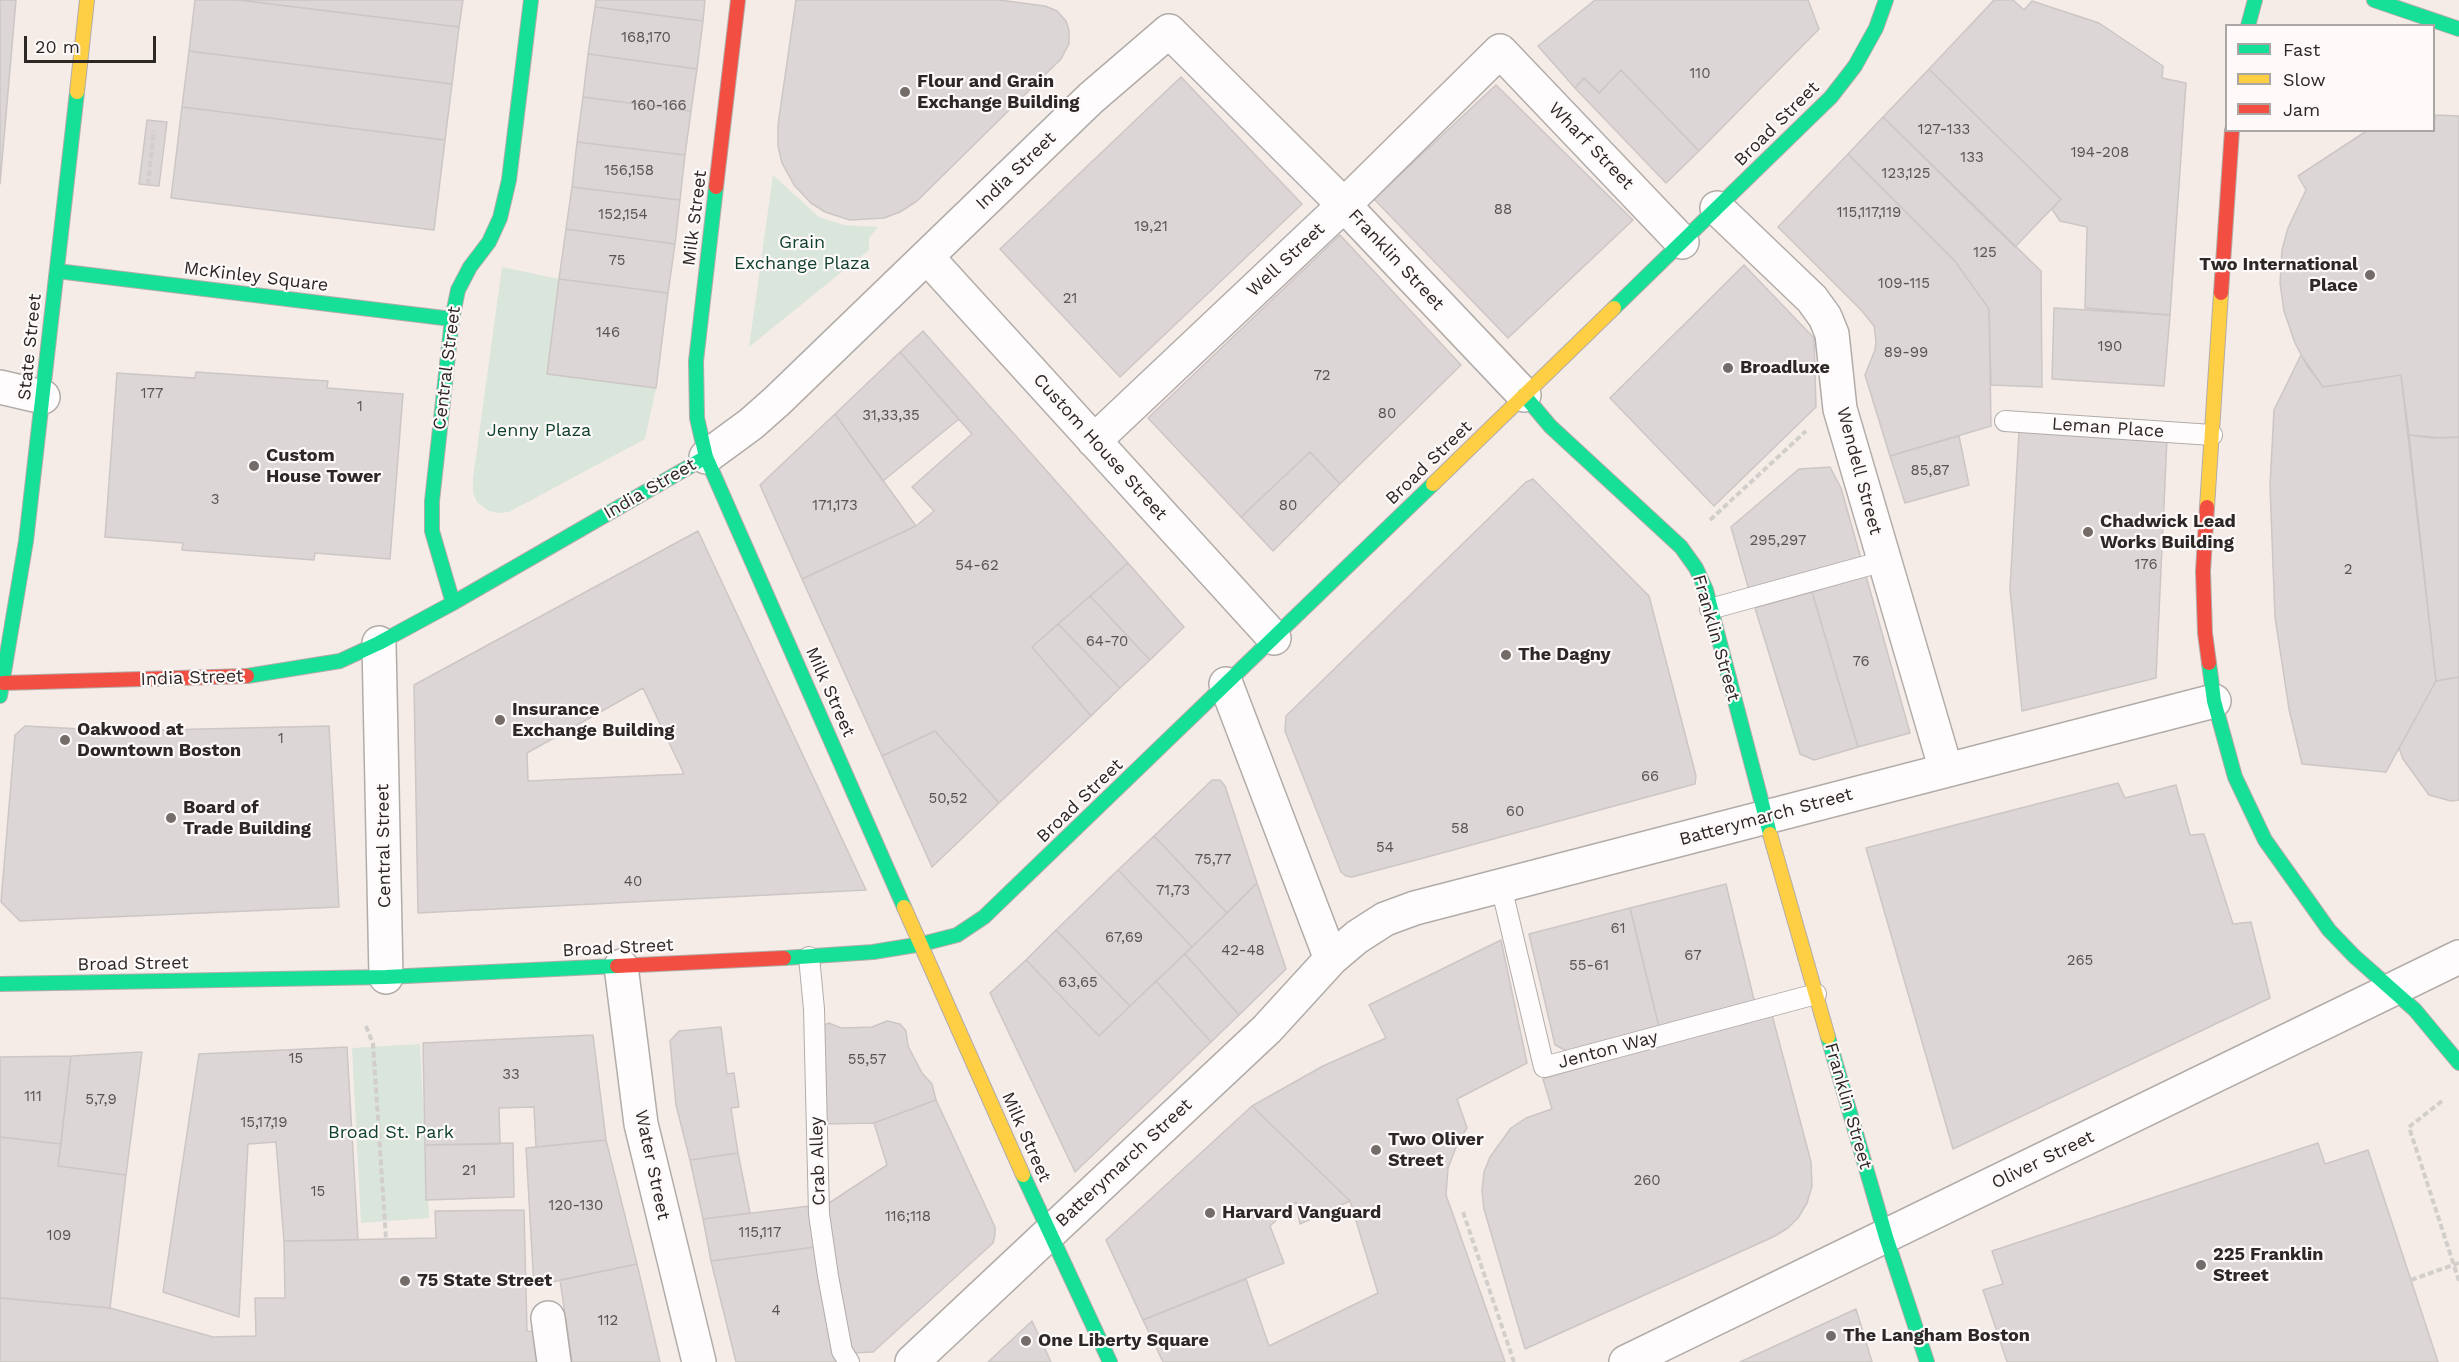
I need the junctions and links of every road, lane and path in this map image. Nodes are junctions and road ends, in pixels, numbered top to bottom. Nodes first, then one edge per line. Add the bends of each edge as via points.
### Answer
1 (87, 0) edge
2 (531, 0) edge
3 (738, 0) edge
4 (1886, 0) edge
5 (2255, 0) edge
6 (2374, 0) edge
7 (2249, 24) edge
8 (2459, 29) edge
9 (1169, 31) joint
10 (1500, 51) joint
11 (154, 130) dead end
12 (2232, 132) edge
13 (148, 185) dead end
14 (1344, 205) junction
15 (1717, 208) junction
16 (1682, 242) junction
17 (927, 256) junction
18 (57, 271) junction
19 (452, 319) junction
20 (0, 387) edge
21 (1524, 395) junction
22 (43, 397) junction
23 (1839, 399) junction
24 (2005, 421) dead end
25 (2212, 435) junction
26 (1094, 441) junction
27 (706, 457) junction
28 (1681, 547) junction
29 (1884, 561) junction
30 (453, 603) junction
31 (1710, 609) junction
32 (1274, 638) junction
33 (380, 643) junction
34 (1226, 684) junction
35 (1, 689) edge
36 (2214, 701) junction
37 (1946, 770) junction
38 (1765, 817) junction
39 (1501, 886) junction
40 (922, 944) junction
41 (809, 957) junction
42 (2459, 957) edge
43 (1331, 959) junction
44 (621, 966) junction
45 (386, 977) junction
46 (0, 984) edge
47 (2392, 990) junction
48 (1816, 993) junction
49 (366, 1026) dead end
50 (2459, 1063) edge
51 (2442, 1101) dead end
52 (1463, 1212) dead end
53 (1050, 1233) junction
54 (1886, 1237) junction
55 (386, 1239) dead end
56 (2456, 1264) edge
57 (2410, 1280) dead end
58 (2459, 1281) edge
59 (548, 1318) dead end
60 (554, 1362) edge
61 (699, 1362) edge
62 (849, 1362) edge
63 (912, 1362) edge
64 (1110, 1362) edge
65 (1514, 1362) edge
66 (1626, 1362) edge
67 (1927, 1362) edge

1 - 18 main road, State Street
2 - 19 main road, Central Street via 509,180 500,218 458,290
3 - 27 main road, Milk Street via 696,361 697,418
4 - 15 main road, Broad Street via 1855,66 1831,98
5 - 7 main road
6 - 8 main road
9 - 14 street, Franklin Street
9 - 17 street, India Street via 1091,98
10 - 14 street, Well Street
10 - 16 street, Wharf Street
11 - 13 path
12 - 25 main road
14 - 21 street, Franklin Street
14 - 26 street, Well Street
15 - 16 main road, Broad Street
15 - 23 street, Wendell Street via 1812,299 1825,317 1832,334
16 - 21 main road, Broad Street
17 - 26 street, Custom House Street
17 - 27 street, India Street via 777,401
18 - 19 main road, McKinley Square
18 - 22 main road, State Street
19 - 30 main road, Central Street via 432,531
20 - 22 street
21 - 28 main road, Franklin Street via 1550,426
21 - 32 main road, Broad Street
22 - 35 main road, State Street via 26,541
23 - 28 path
23 - 29 street, Wendell Street
24 - 25 lane, Leman Place
25 - 36 main road via 2203,571 2205,633
26 - 32 street, Custom House Street
27 - 30 main road, India Street
27 - 40 main road, Milk Street
28 - 31 main road, Franklin Street via 1696,568
29 - 31 lane
29 - 37 street, Wendell Street
30 - 33 main road, India Street
31 - 38 main road, Franklin Street
32 - 34 main road, Broad Street
33 - 35 main road, India Street via 340,662 256,676
33 - 45 street, Central Street
34 - 40 main road, Broad Street via 1011,894 957,934
34 - 43 street
36 - 37 street, Batterymarch Street
36 - 47 main road via 2235,777 2265,840 2329,930
37 - 38 street, Batterymarch Street
38 - 39 street, Batterymarch Street
38 - 48 main road, Franklin Street
39 - 43 street, Batterymarch Street via 1385,919
39 - 48 lane, Jenton Way via 1544,1067
40 - 41 main road, Broad Street
40 - 53 main road, Milk Street
41 - 44 main road, Broad Street
41 - 62 lane, Crab Alley via 819,1214 842,1352
42 - 47 street, Oliver Street
43 - 53 street, Batterymarch Street via 1267,1029
44 - 45 main road, Broad Street
44 - 61 street, Water Street via 641,1124
45 - 46 main road, Broad Street
47 - 50 main road via 2427,1023
47 - 54 street, Oliver Street
48 - 54 main road, Franklin Street
49 - 55 path via 373,1044
51 - 56 path via 2409,1127
52 - 65 path
53 - 63 street, Batterymarch Street
53 - 64 main road, Milk Street
54 - 66 street, Oliver Street
54 - 67 main road, Franklin Street
56 - 57 path
56 - 58 path
59 - 60 street

